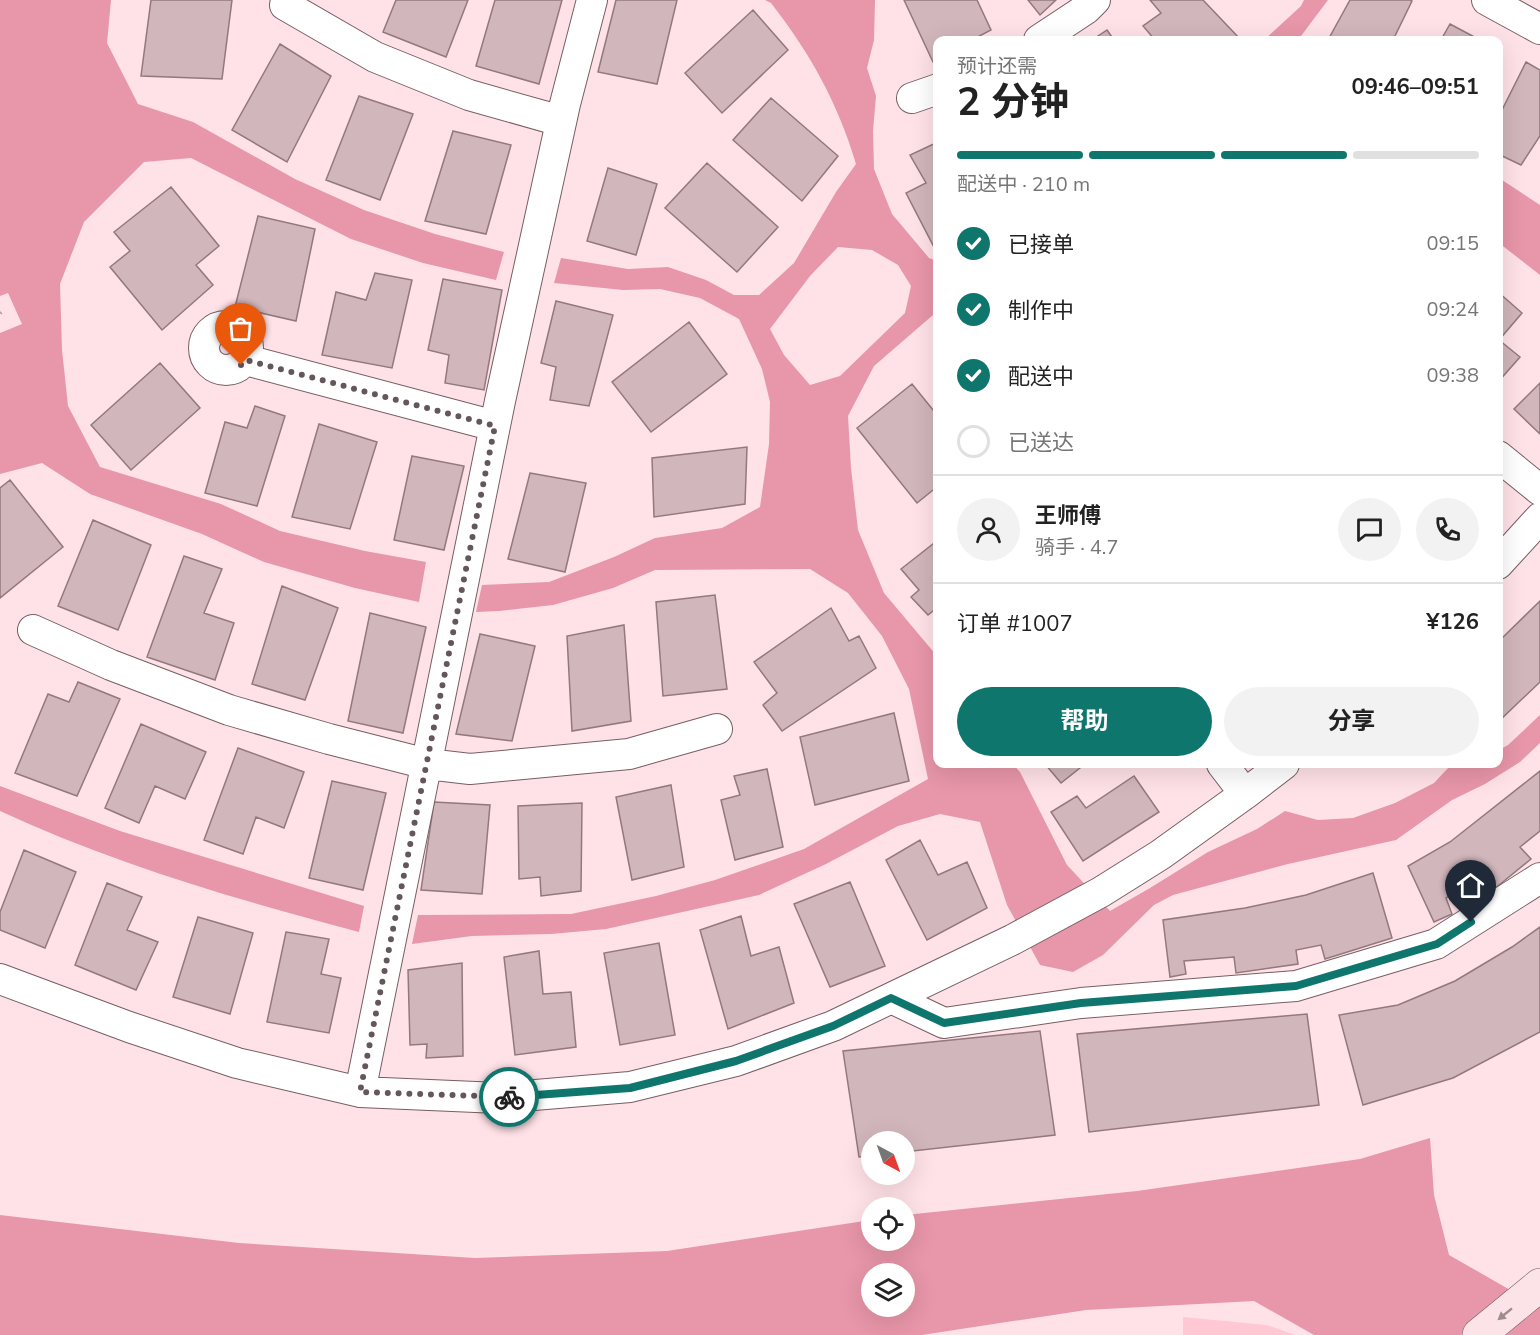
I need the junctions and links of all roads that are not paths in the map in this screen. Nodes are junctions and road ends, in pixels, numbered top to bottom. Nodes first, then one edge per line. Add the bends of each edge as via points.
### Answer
1 (592, 0) edge
2 (1095, 0) edge
3 (1487, 0) edge
4 (278, 2) edge
5 (1540, 29) edge
6 (1045, 36) edge
7 (561, 121) junction
8 (246, 360) dead end
9 (495, 426) junction
10 (1503, 460) edge
11 (1540, 490) edge
12 (1540, 518) edge
13 (1503, 559) edge
14 (33, 630) dead end
15 (717, 729) dead end
16 (427, 764) junction
17 (1225, 768) edge
18 (1279, 768) edge
19 (1245, 794) junction
20 (1540, 878) edge
21 (0, 979) edge
22 (891, 998) junction
23 (360, 1092) junction
24 (1536, 1289) edge
25 (1479, 1335) edge

1 - 7 street
2 - 6 street
3 - 5 street
4 - 7 street via 375,57 469,95
7 - 9 street
8 - 9 street
9 - 16 street
10 - 11 street
12 - 13 street
14 - 16 street via 229,710
15 - 16 street via 629,754 470,769
16 - 23 street
17 - 19 street
18 - 19 street
19 - 22 street via 1101,892
20 - 22 street via 1437,944 1296,986 1081,1003 944,1023
21 - 23 street via 237,1063
22 - 23 street via 833,1026 736,1061 630,1088 499,1098
24 -> 25 main road

